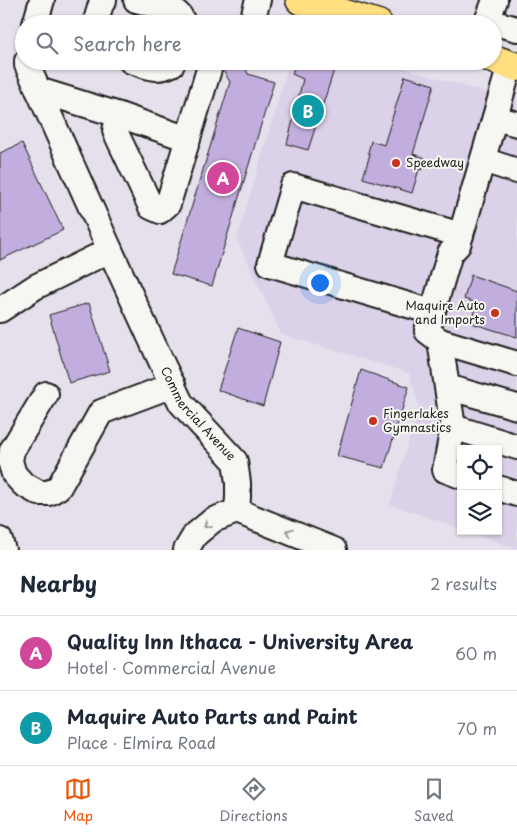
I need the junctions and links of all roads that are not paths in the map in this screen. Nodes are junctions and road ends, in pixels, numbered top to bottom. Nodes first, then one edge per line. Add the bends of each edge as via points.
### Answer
1 (42, 0) edge
2 (104, 0) edge
3 (136, 0) edge
4 (258, 0) edge
5 (300, 0) edge
6 (167, 4) edge
7 (38, 15) edge
8 (98, 15) edge
9 (180, 15) edge
10 (254, 15) edge
11 (349, 15) edge
12 (502, 22) edge
13 (517, 29) edge
14 (507, 64) edge
15 (29, 70) edge
16 (209, 70) edge
17 (38, 90) junction
18 (119, 115) junction
19 (506, 121) edge
20 (188, 139) junction
21 (482, 160) junction
22 (517, 171) edge
23 (460, 235) junction
24 (110, 250) junction
25 (0, 310) edge
26 (432, 312) junction
27 (440, 341) junction
28 (517, 364) edge
29 (173, 385) junction
30 (447, 388) junction
31 (46, 394) dead end
32 (517, 407) edge
33 (453, 427) junction
34 (517, 446) edge
35 (457, 474) edge
36 (502, 489) edge
37 (517, 494) edge
38 (237, 511) junction
39 (0, 540) edge
40 (3, 550) edge
41 (186, 550) edge
42 (334, 550) edge

1 - 7 street
2 - 8 street
3 - 6 street
4 - 10 street
5 - 11 highway
6 - 9 street
12 - 13 street
14 - 19 street
15 - 17 street, Commercial Avenue
16 - 20 street
17 - 18 street
17 - 24 street, Commercial Avenue
18 - 20 street
18 - 20 street via 115,130 151,207 160,211 168,204
19 - 21 street
21 - 22 street
21 - 23 street
23 - 26 street via 458,245 450,253
23 - 26 street via 293,186 270,264
24 - 25 street via 34,287
24 - 29 street, Commercial Avenue
26 - 27 street via 427,331
27 - 28 street
27 - 30 street
29 - 31 street via 101,412 59,487 49,493 38,493 18,479 10,461 12,450
29 - 38 street, Commercial Avenue via 181,402 235,461
30 - 32 street
30 - 33 street
33 - 34 street
33 - 35 street via 445,470
36 - 37 street
38 -> 41 street via 213,520 195,535
42 -> 38 street
39 - 40 street

